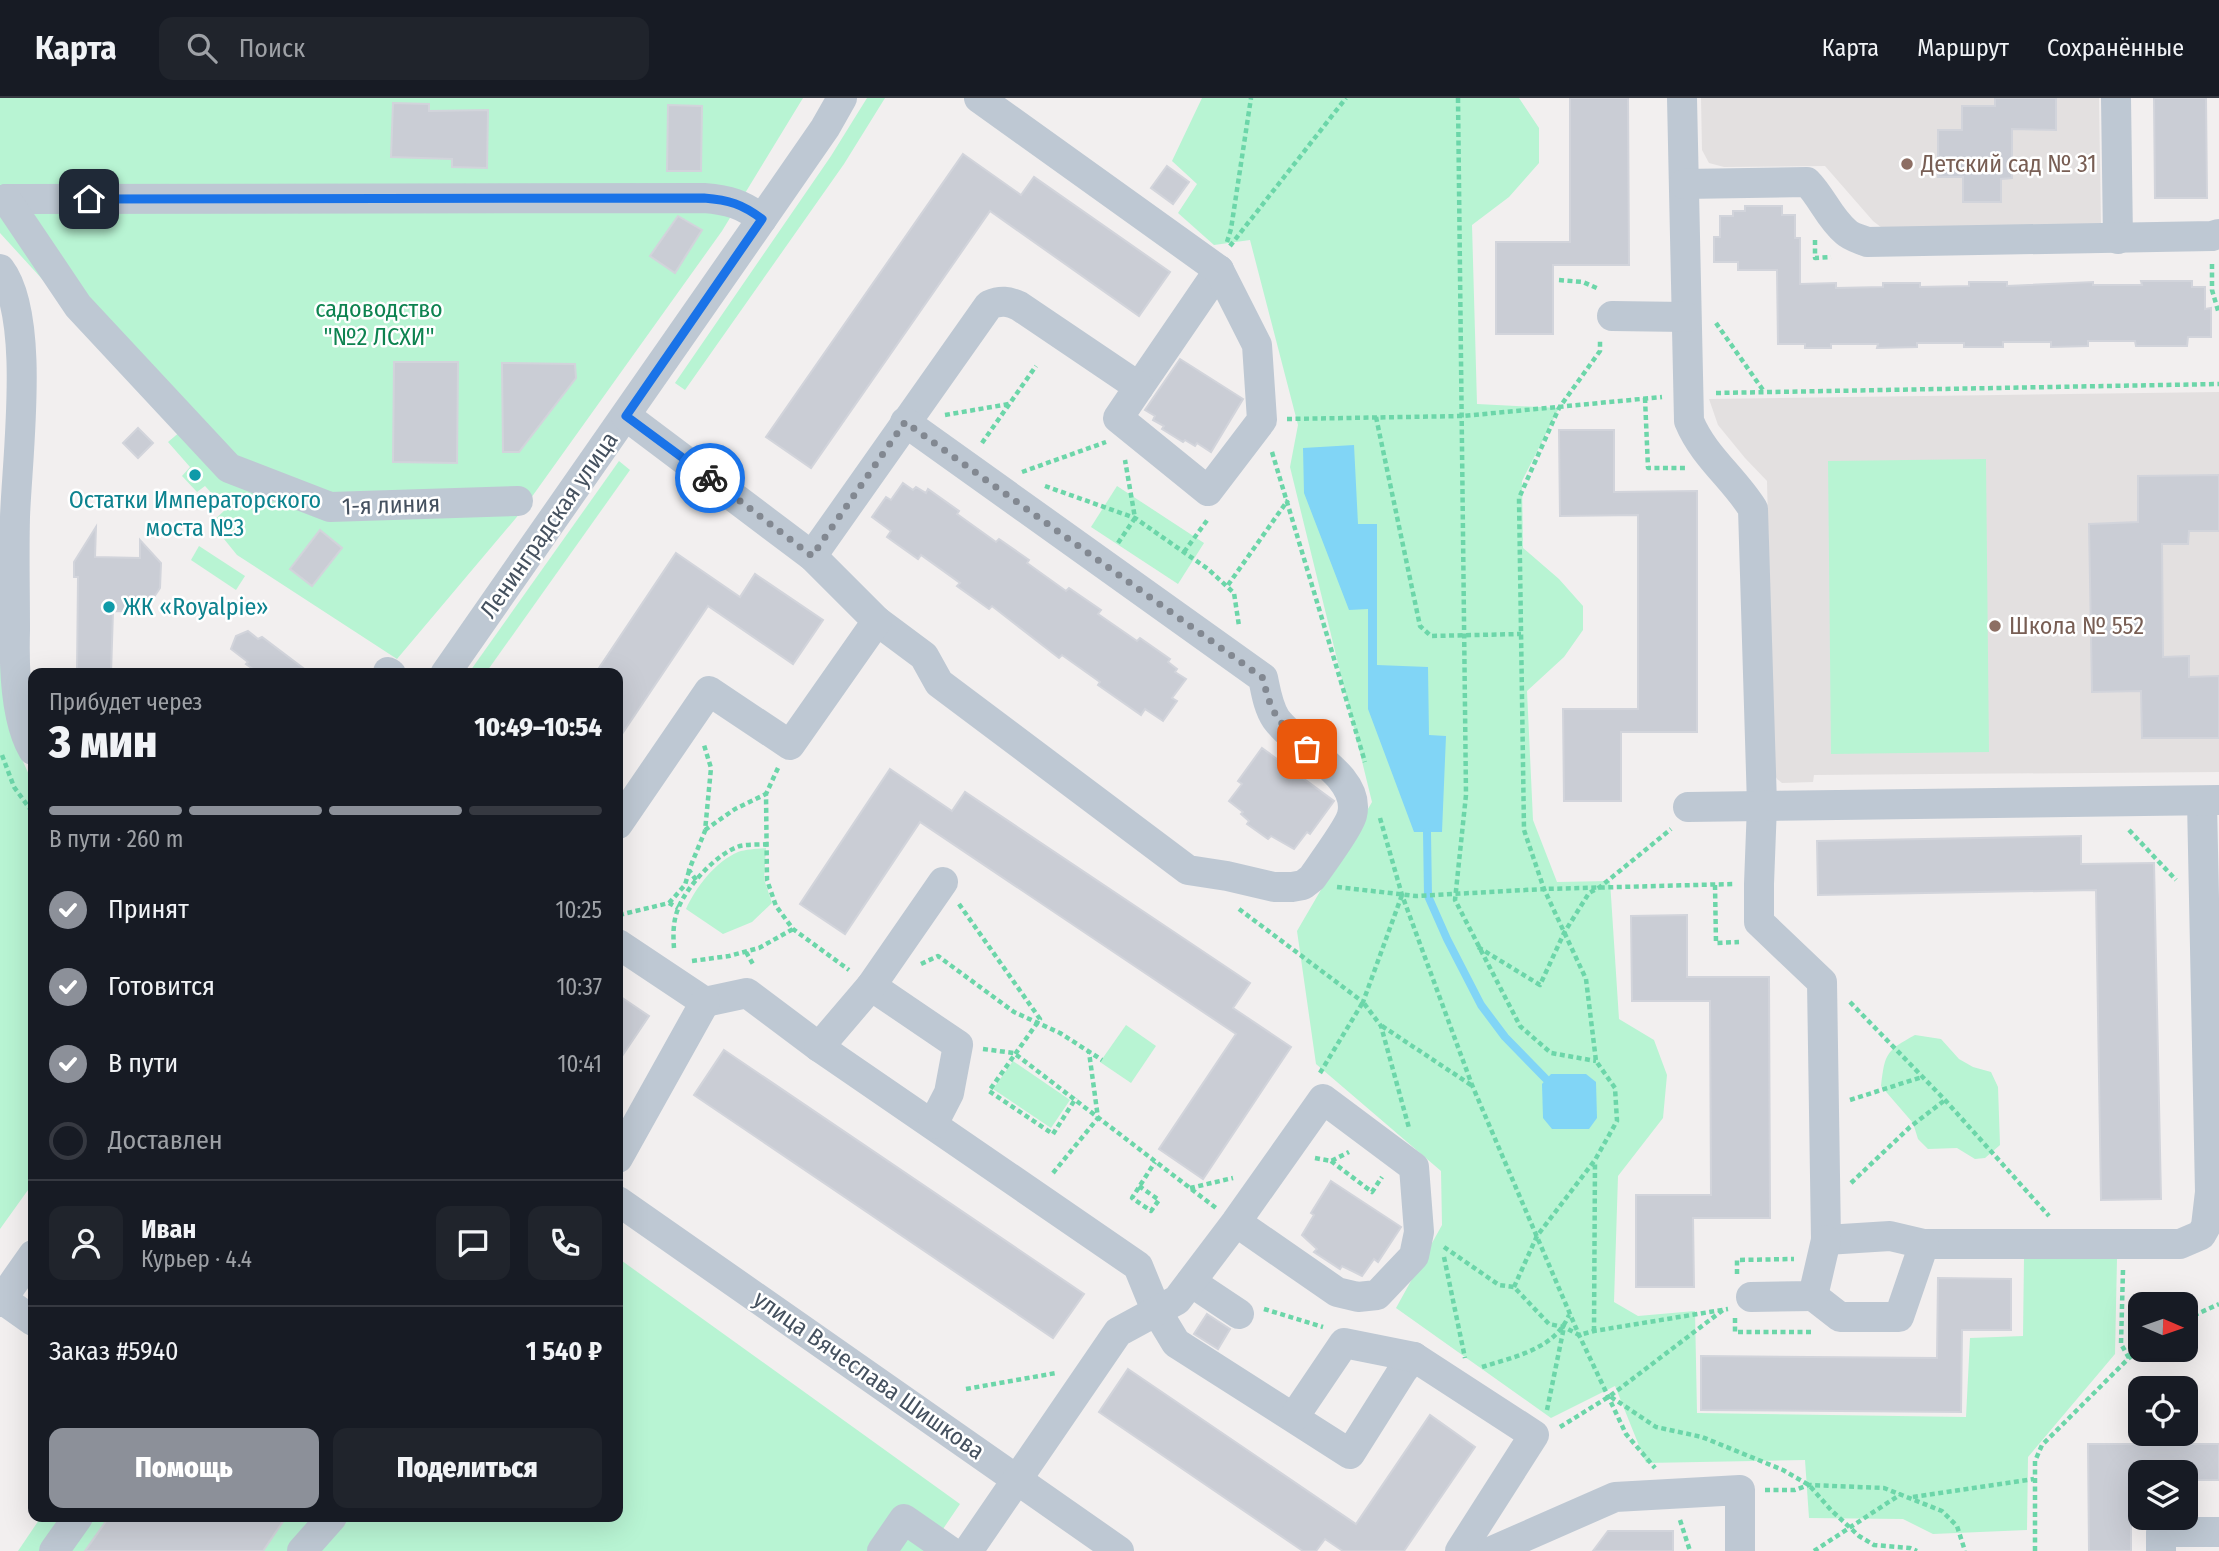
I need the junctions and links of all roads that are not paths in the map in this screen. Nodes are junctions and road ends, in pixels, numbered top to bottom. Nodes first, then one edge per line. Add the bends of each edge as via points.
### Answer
1 (842, 98) edge
2 (979, 98) edge
3 (1682, 98) edge
4 (2116, 98) edge
5 (1684, 184) junction
6 (762, 219) junction
7 (2215, 235) edge
8 (2118, 239) junction
9 (0, 269) edge
10 (1219, 270) junction
11 (1606, 312) road end
12 (1686, 317) junction
13 (1139, 387) junction
14 (626, 416) junction
15 (905, 422) junction
16 (518, 501) dead end
17 (8, 517) edge
18 (812, 556) junction
19 (877, 621) junction
20 (7, 654) edge
21 (449, 668) edge
22 (28, 734) edge
23 (2211, 800) edge
24 (1762, 805) junction
25 (1679, 812) road end
26 (623, 817) edge
27 (943, 882) road end
28 (623, 947) edge
29 (871, 986) junction
30 (705, 1002) junction
31 (819, 1047) junction
32 (933, 1124) junction
33 (623, 1149) edge
34 (623, 1204) edge
35 (1236, 1222) junction
36 (1826, 1240) junction
37 (1924, 1244) junction
38 (28, 1262) edge
39 (1191, 1282) junction
40 (1813, 1296) junction
41 (1, 1301) edge
42 (1743, 1302) road end
43 (1156, 1310) junction
44 (1239, 1314) dead end
45 (28, 1318) edge
46 (1414, 1357) junction
47 (1294, 1417) junction
48 (1017, 1479) junction
49 (74, 1522) edge
50 (328, 1522) edge
51 (2219, 1532) edge
52 (54, 1551) edge
53 (302, 1551) edge
54 (881, 1551) edge
55 (950, 1551) edge
56 (968, 1551) edge
57 (1119, 1551) edge
58 (1460, 1551) edge
59 (1492, 1551) edge
60 (1740, 1551) edge
61 (2161, 1551) edge

1 - 6 street, Ленинградская улица
2 - 10 street
3 - 5 street
4 - 8 street
5 - 8 street via 1807,182 1846,233 1867,242
5 - 12 street
6 - 14 street, Ленинградская улица
6 - 16 street, 1-я линия via 727,200 6,199 78,306 229,468 330,507
7 - 8 street
9 - 17 street via 16,301 21,333
10 - 13 street
10 - 13 street via 1257,345 1262,420 1208,491 1119,427
11 - 12 street
12 - 24 street via 1689,421 1697,441 1753,509
13 - 15 street via 1020,306 998,302 989,305
14 - 18 street
14 - 21 street, Ленинградская улица
15 - 18 street
15 - 19 street via 1263,678 1277,719 1347,782 1353,798 1352,816 1303,885 1275,887 1188,870 939,684 924,656
17 - 20 street
18 - 19 street
19 - 26 street via 790,745 709,691
20 - 22 street
23 - 24 street
23 - 37 street via 2210,1192 2201,1235 2180,1244
24 - 25 street
24 - 36 street via 1759,922 1822,982
27 - 29 street
28 - 30 street
29 - 31 street
29 - 32 street via 958,1045 948,1093
30 - 31 street via 747,993
30 - 33 street
31 - 32 street
32 - 43 street via 1138,1266
34 - 48 street, улица Вячеслава Шишкова
35 - 35 street via 1323,1099 1414,1167 1419,1232 1414,1256 1377,1295 1337,1292
35 - 39 street
36 - 37 street via 1890,1236
36 - 40 street
37 - 40 street via 1899,1317 1840,1317
38 - 41 street
39 - 43 street via 1177,1300
39 - 44 street
40 - 42 street
41 - 45 street
43 - 47 street via 1176,1343
43 - 48 street via 1118,1332
46 - 47 street via 1344,1343
46 - 47 street via 1350,1454
46 - 58 street via 1463,1378 1534,1435
48 - 56 street
48 - 57 street, улица Вячеслава Шишкова
49 - 52 street
50 - 53 street
51 - 61 street via 2161,1532
54 - 55 street via 904,1519
59 - 60 street via 1615,1497 1740,1490

